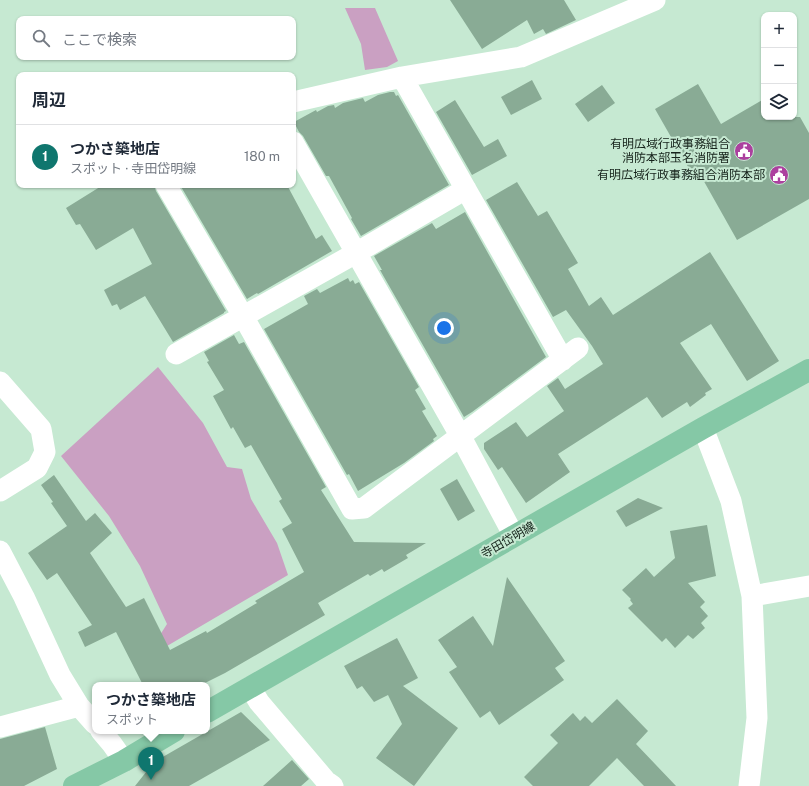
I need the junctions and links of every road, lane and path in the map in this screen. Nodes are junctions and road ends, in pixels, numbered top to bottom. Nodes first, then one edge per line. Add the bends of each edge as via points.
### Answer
1 (655, 0) edge
2 (402, 77) junction
3 (296, 101) edge
4 (296, 147) edge
5 (168, 188) edge
6 (466, 189) junction
7 (356, 253) junction
8 (243, 316) junction
9 (176, 354) dead end
10 (809, 370) edge
11 (0, 382) edge
12 (703, 428) junction
13 (461, 437) junction
14 (0, 491) edge
15 (514, 536) junction
16 (0, 551) edge
17 (809, 586) edge
18 (752, 596) junction
19 (250, 686) junction
20 (78, 706) junction
21 (210, 710) edge
22 (92, 721) edge
23 (0, 727) edge
24 (103, 734) edge
25 (169, 734) edge
26 (124, 761) junction
27 (84, 783) edge
28 (333, 786) edge
29 (749, 786) edge

1 - 2 street via 521,57
2 - 3 street
2 - 6 street
4 - 7 street
5 - 8 street
6 - 7 street
6 - 13 street via 570,354
7 - 8 street
7 - 13 street
8 - 9 street
8 - 13 street via 352,509 364,508
10 - 12 main road, 寺田岱明線
11 - 14 street via 41,429 45,452 37,468
12 - 15 main road, 寺田岱明線
12 - 18 street via 731,501
13 - 15 street
15 - 19 main road, 寺田岱明線
16 - 20 street via 24,596 60,675
17 - 18 street
18 - 29 street via 757,718
19 - 21 main road, 寺田岱明線
19 - 28 street via 259,702
20 - 22 street
20 - 23 street
24 - 26 street
25 - 26 main road
26 - 27 main road

